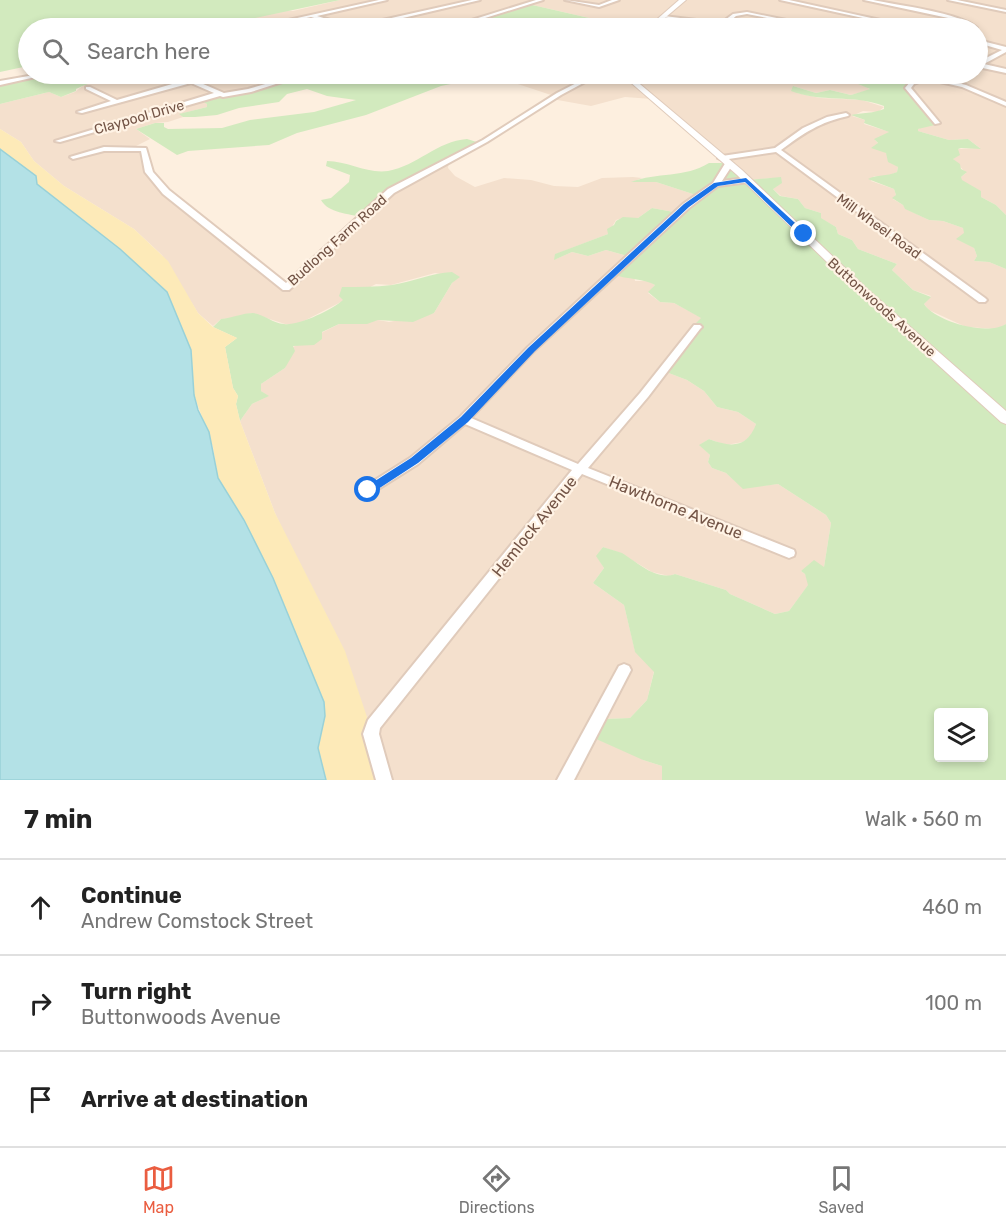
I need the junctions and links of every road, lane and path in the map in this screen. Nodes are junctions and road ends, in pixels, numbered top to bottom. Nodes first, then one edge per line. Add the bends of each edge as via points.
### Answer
1 (385, 0) edge
2 (478, 0) edge
3 (541, 0) edge
4 (567, 0) edge
5 (617, 0) edge
6 (684, 0) edge
7 (782, 0) edge
8 (866, 0) edge
9 (950, 0) edge
10 (1003, 2) edge
11 (991, 8) junction
12 (1006, 11) edge
13 (843, 13) junction
14 (311, 16) junction
15 (664, 17) joint
16 (302, 18) edge
17 (318, 18) edge
18 (399, 18) edge
19 (482, 18) edge
20 (671, 18) edge
21 (731, 18) edge
22 (772, 18) edge
23 (833, 18) dead end
24 (867, 18) edge
25 (954, 18) edge
26 (988, 44) edge
27 (1006, 49) edge
28 (988, 59) edge
29 (988, 66) edge
30 (1006, 71) edge
31 (18, 79) edge
32 (0, 83) edge
33 (180, 84) edge
34 (197, 84) edge
35 (269, 84) edge
36 (578, 84) edge
37 (636, 84) edge
38 (911, 84) edge
39 (957, 84) edge
40 (88, 88) dead end
41 (220, 94) junction
42 (117, 102) junction
43 (1006, 104) edge
44 (80, 112) dead end
45 (846, 115) dead end
46 (938, 123) dead end
47 (58, 141) dead end
48 (777, 150) junction
49 (73, 157) dead end
50 (726, 161) junction
51 (746, 180) junction
52 (716, 184) junction
53 (982, 300) dead end
54 (697, 327) dead end
55 (464, 419) junction
56 (1006, 419) edge
57 (580, 469) junction
58 (368, 490) dead end
59 (789, 553) dead end
60 (624, 670) dead end
61 (384, 780) edge
62 (565, 780) edge

1 - 14 street
2 - 18 street
3 - 19 street
4 - 5 street via 599,6
6 - 15 street
7 - 13 street
8 - 25 street
9 - 11 street
10 - 11 street
11 - 12 street
13 - 23 street
13 - 24 street
14 - 16 street
14 - 17 street
15 - 20 street
21 - 22 street via 747,13
26 - 27 street
27 - 28 street
29 - 30 street
31 - 32 street
33 - 42 street
34 - 41 street
35 - 41 street, Claypool Drive
36 - 49 street, Budlong Farm Road via 391,192 286,288 166,192 149,172 144,149 104,149
37 - 50 street, Buttonwoods Avenue
38 - 46 street via 908,88
39 - 43 street
40 - 42 street
41 - 47 street, Claypool Drive
42 - 44 street
45 - 48 street via 806,129
48 - 50 street
48 - 53 street, Mill Wheel Road
50 - 51 street, Buttonwoods Avenue
50 - 52 street
51 - 52 street
51 - 56 street, Buttonwoods Avenue
52 - 55 street via 686,206 531,350
54 - 57 street, Hemlock Avenue
55 - 57 street, Hawthorne Avenue
55 - 58 street via 414,461
57 - 59 street, Hawthorne Avenue
57 - 61 street, Hemlock Avenue via 372,725
60 - 62 street

